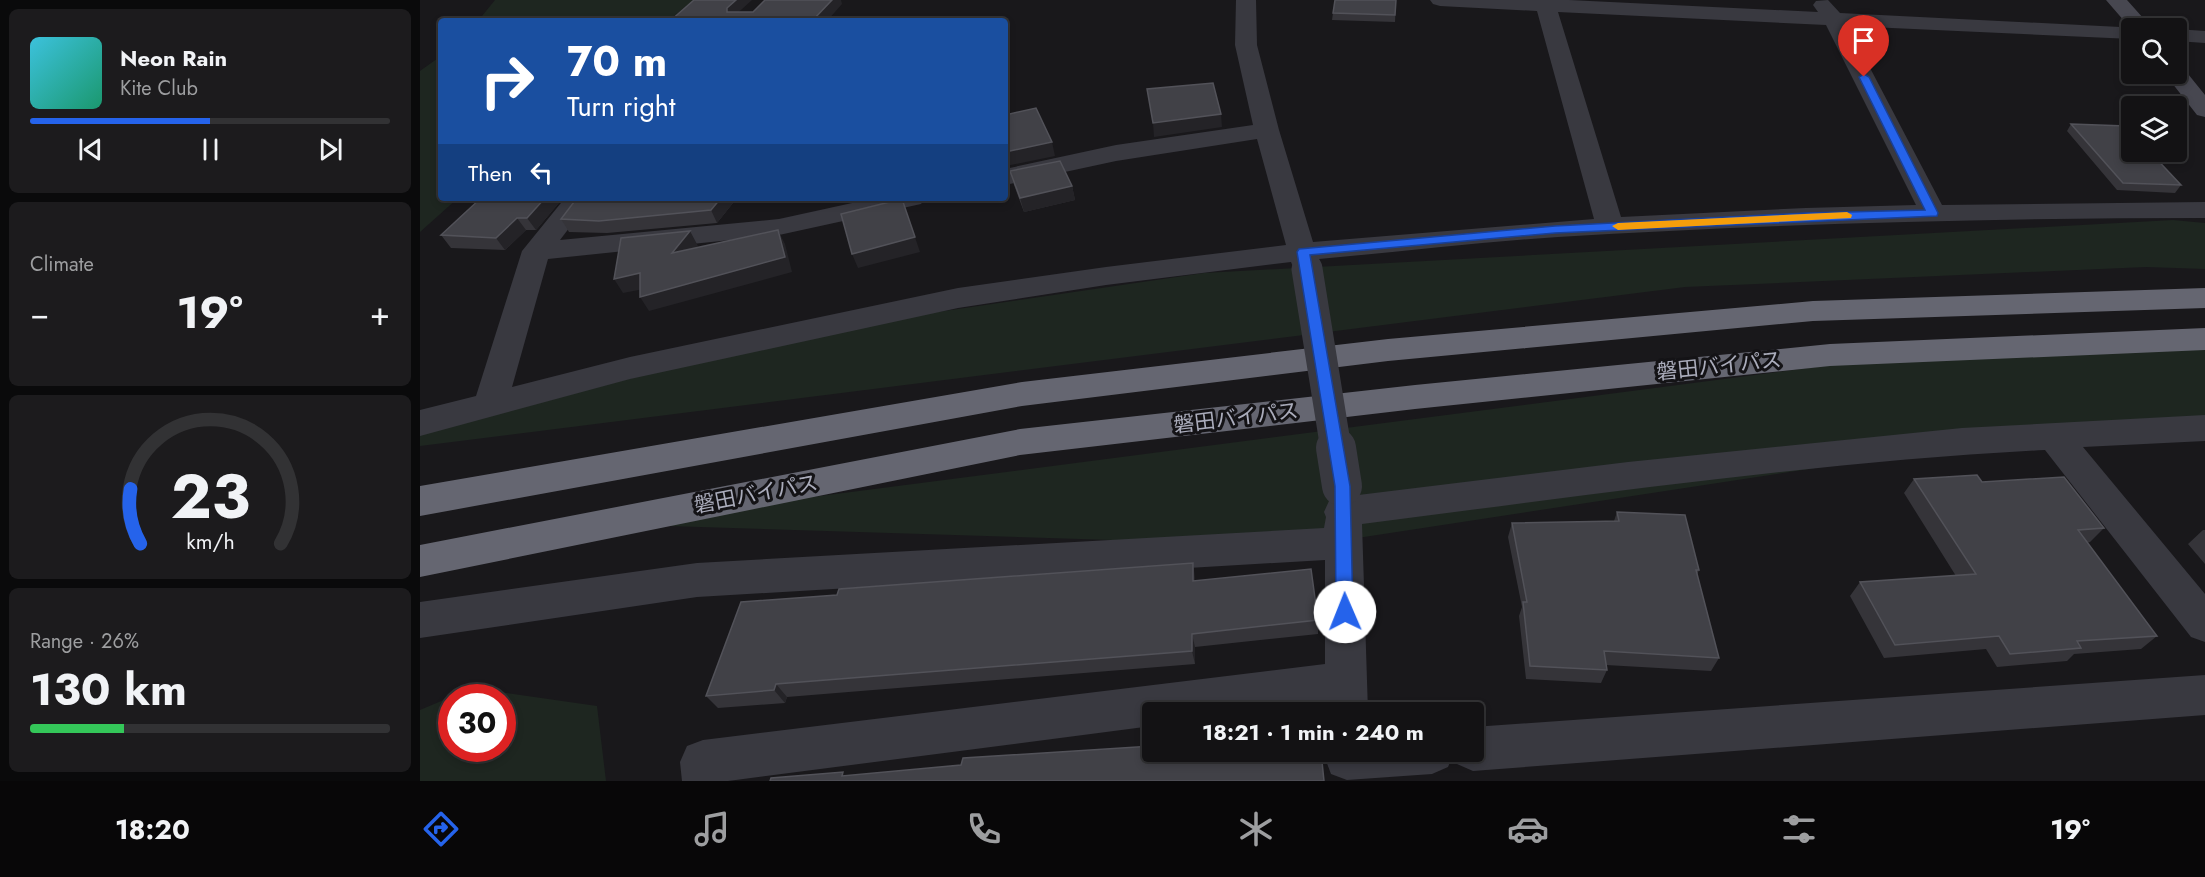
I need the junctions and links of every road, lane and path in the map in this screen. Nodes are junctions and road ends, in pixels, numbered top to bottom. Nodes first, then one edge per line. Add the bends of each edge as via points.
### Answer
1 (1246, 0) edge
2 (1440, 0) edge
3 (1819, 0) edge
4 (2116, 0) edge
5 (1545, 2) edge
6 (2132, 18) edge
7 (1834, 19) junction
8 (2121, 32) edge
9 (2187, 36) edge
10 (2205, 37) edge
11 (2184, 84) edge
12 (2205, 110) edge
13 (1267, 130) junction
14 (1008, 176) edge
15 (577, 201) edge
16 (898, 201) edge
17 (2205, 210) edge
18 (1933, 213) junction
19 (1610, 227) junction
20 (536, 251) junction
21 (1305, 260) junction
22 (2205, 298) edge
23 (2205, 339) edge
24 (490, 405) junction
25 (420, 423) edge
26 (2205, 428) edge
27 (2054, 436) junction
28 (476, 489) junction
29 (420, 496) edge
30 (420, 501) edge
31 (1343, 513) junction
32 (425, 560) edge
33 (420, 620) edge
34 (2205, 624) edge
35 (2205, 695) edge
36 (1346, 697) edge
37 (1484, 747) edge
38 (705, 781) edge

1 - 13 street via 1246,45
2 - 5 street
3 - 7 street
4 - 6 main road
5 - 7 street
5 - 19 street
7 - 8 street
7 - 18 street
9 - 10 street
11 - 12 main road
13 - 14 street via 1116,153
13 - 21 street
15 - 20 street
16 - 20 street via 779,227
17 - 18 street
18 - 19 street
19 - 21 street
20 - 24 street
21 - 24 street via 1106,276 958,298 630,368
21 - 31 street, bridge
22 - 28 highway via 1813,311 1388,350 1022,394
23 - 32 highway, 磐田バイパス via 1830,355 1020,442
24 - 25 street
26 - 27 street
27 - 31 street via 1962,441 1652,473
27 - 34 street
28 - 29 highway
28 - 30 highway
31 - 33 street via 697,580
31 - 36 street
35 - 37 street
36 - 38 street via 703,762

